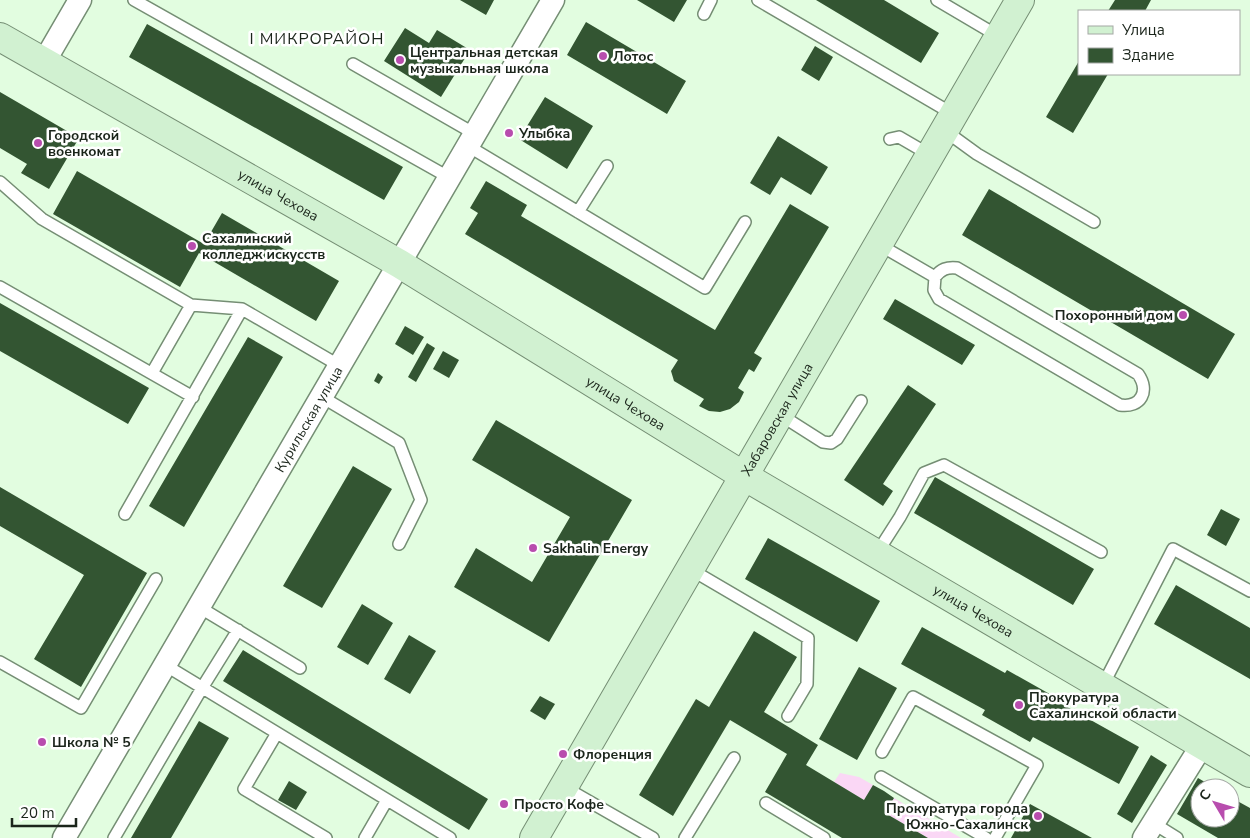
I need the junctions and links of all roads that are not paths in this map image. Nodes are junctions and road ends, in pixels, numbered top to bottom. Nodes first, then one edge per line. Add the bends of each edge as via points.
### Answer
1 (80, 0) edge
2 (134, 0) edge
3 (554, 0) edge
4 (711, 0) edge
5 (758, 0) edge
6 (937, 0) edge
7 (1020, 0) edge
8 (704, 14) dead end
9 (998, 36) junction
10 (0, 37) edge
11 (44, 62) junction
12 (354, 64) dead end
13 (949, 122) junction
14 (890, 139) dead end
15 (472, 140) junction
16 (930, 155) junction
17 (607, 166) dead end
18 (450, 178) junction
19 (0, 182) edge
20 (578, 212) junction
21 (745, 222) dead end
22 (1094, 222) dead end
23 (878, 244) junction
24 (400, 264) junction
25 (935, 277) junction
26 (0, 286) edge
27 (191, 305) junction
28 (242, 309) junction
29 (340, 366) junction
30 (152, 374) junction
31 (193, 397) junction
32 (322, 397) junction
33 (861, 400) dead end
34 (779, 414) junction
35 (744, 476) junction
36 (125, 514) dead end
37 (399, 544) dead end
38 (1101, 552) dead end
39 (877, 553) junction
40 (690, 569) junction
41 (156, 579) dead end
42 (1250, 591) edge
43 (199, 607) junction
44 (238, 630) junction
45 (0, 662) edge
46 (165, 666) junction
47 (300, 668) dead end
48 (1103, 686) junction
49 (202, 688) junction
50 (788, 716) dead end
51 (277, 733) junction
52 (1202, 745) junction
53 (882, 752) dead end
54 (734, 758) dead end
55 (1250, 773) edge
56 (882, 778) dead end
57 (564, 786) junction
58 (387, 800) junction
59 (766, 803) dead end
60 (1149, 831) edge
61 (64, 838) edge
62 (114, 838) edge
63 (326, 838) edge
64 (365, 838) edge
65 (450, 838) edge
66 (534, 838) edge
67 (653, 838) edge
68 (685, 838) edge
69 (824, 838) edge
70 (986, 838) edge
71 (995, 838) edge
72 (1177, 838) edge

1 - 11 street
2 - 18 lane
3 - 15 street, Курильская улица
4 - 8 lane
5 - 13 lane
6 - 9 lane
7 - 9 street, Хабаровская улица
9 - 13 street, Хабаровская улица
10 - 11 street, улица Чехова
11 - 24 street, улица Чехова
12 - 15 lane
13 - 16 street, Хабаровская улица
13 - 22 lane via 977,154
14 - 16 lane via 899,137
15 - 18 street, Курильская улица
15 - 20 lane
16 - 23 street, Хабаровская улица
17 - 20 lane
18 - 24 street, Курильская улица
19 - 27 lane via 42,219
20 - 21 lane via 705,288
23 - 25 lane
23 - 34 street, Хабаровская улица
24 - 29 street, Курильская улица
24 - 35 street, улица Чехова
25 - 25 lane via 946,268 957,268 1138,374 1143,380 1143,394 1132,405 1120,405 939,299 934,290
26 - 30 lane
27 - 28 lane
27 - 30 lane
28 - 29 lane
28 - 31 lane
29 - 32 street, Курильская улица
30 - 31 lane
31 - 36 lane
32 - 37 lane via 399,443 421,500
32 - 43 street, Курильская улица
33 - 34 lane via 837,439 830,443 823,442
34 - 35 street, Хабаровская улица
35 - 39 street, улица Чехова
35 - 40 street, Хабаровская улица
38 - 39 lane via 944,465 924,473
39 - 48 street, улица Чехова
40 - 50 lane via 808,638 807,684
40 - 57 street, Хабаровская улица
41 - 45 lane via 81,708
42 - 48 lane via 1173,549
43 - 44 lane
43 - 46 street, Курильская улица
44 - 47 lane
44 - 49 lane
46 - 49 lane
46 - 61 street, Курильская улица
48 - 52 street, улица Чехова
49 - 51 lane
49 - 62 lane
51 - 58 lane
51 - 63 lane via 244,789
52 - 55 street, улица Чехова
52 - 60 street
53 - 71 lane via 912,697 1037,766
54 - 68 lane
56 - 70 lane
57 - 66 street, Хабаровская улица
57 - 67 lane
58 - 64 lane
58 - 65 lane
59 - 69 lane
60 - 72 lane

